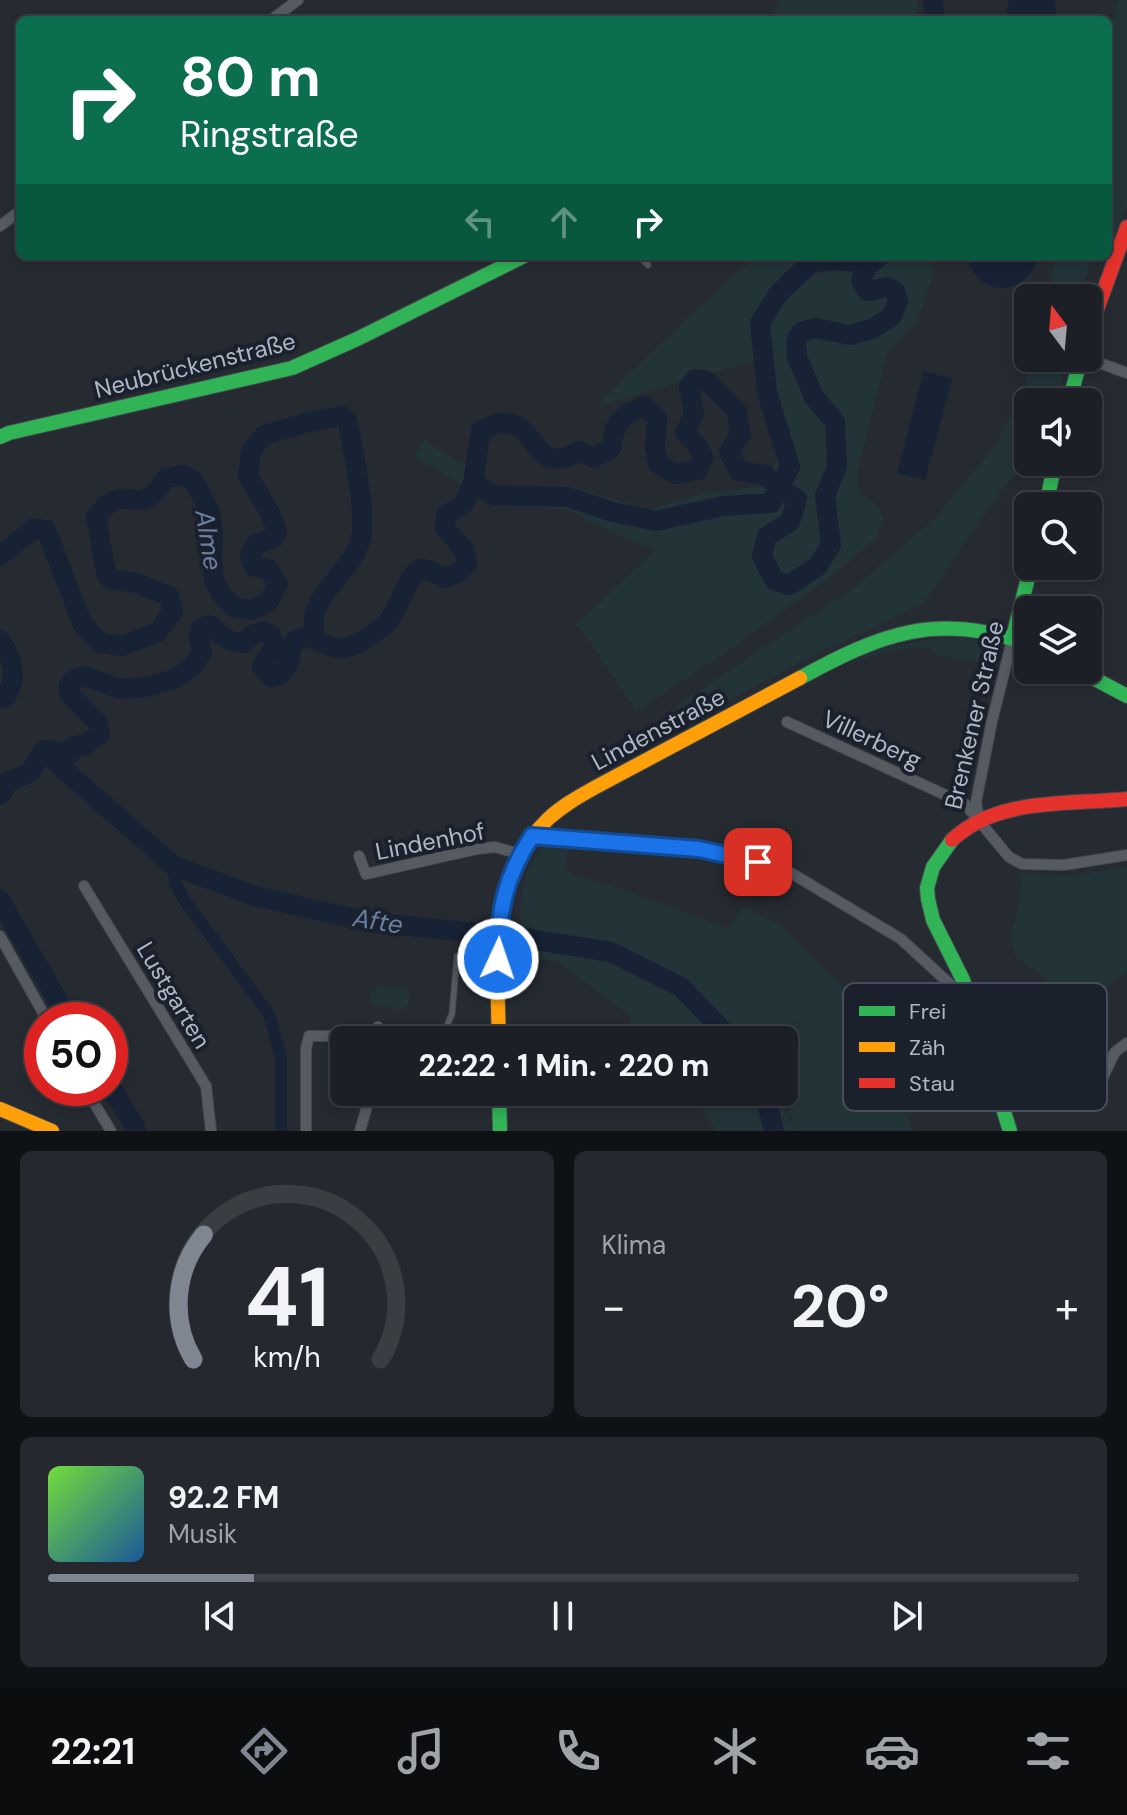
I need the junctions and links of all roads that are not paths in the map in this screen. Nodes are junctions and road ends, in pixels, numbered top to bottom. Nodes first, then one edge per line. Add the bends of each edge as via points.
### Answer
1 (298, 0) edge
2 (276, 16) edge
3 (1127, 227) edge
4 (516, 260) edge
5 (643, 260) edge
6 (648, 265) dead end
7 (1102, 296) edge
8 (1102, 364) edge
9 (1127, 373) edge
10 (0, 437) edge
11 (1027, 580) edge
12 (1013, 637) junction
13 (1102, 683) edge
14 (1127, 696) edge
15 (787, 722) dead end
16 (1127, 799) edge
17 (979, 820) junction
18 (532, 836) junction
19 (520, 854) junction
20 (1127, 855) edge
21 (359, 856) dead end
22 (84, 886) dead end
23 (0, 936) edge
24 (457, 956) dead end
25 (949, 983) edge
26 (963, 983) edge
27 (37, 1002) edge
28 (447, 1026) edge
29 (499, 1026) edge
30 (330, 1036) edge
31 (1127, 1043) edge
32 (1107, 1069) edge
33 (96, 1106) edge
34 (367, 1106) edge
35 (499, 1106) edge
36 (0, 1109) edge
37 (1004, 1111) edge
38 (43, 1130) edge
39 (111, 1131) edge
40 (211, 1131) edge
41 (306, 1131) edge
42 (360, 1131) edge
43 (500, 1131) edge
44 (1010, 1131) edge

1 - 2 street
3 - 7 main road
4 - 10 main road, Neubrückenstraße via 292,368
5 - 6 lane
8 - 9 street
11 - 12 main road, Brenkener Straße
12 - 17 street, Brenkener Straße via 976,802
12 - 18 main road, Lindenstraße via 950,627 907,632 861,646 573,800
13 - 14 main road
15 - 17 street, Villerberg via 965,804
16 - 17 main road via 1027,806
17 - 20 street, Villerberg via 1009,857 1022,864 1064,865
17 - 26 main road, Brenkener Straße via 943,850 927,886 931,918
18 - 19 main road, Lindenstraße
18 - 25 street via 699,849 791,873 901,939
19 - 21 street, Lindenhof via 495,847 477,849 366,874
19 - 29 main road, Lindenstraße via 501,911
22 - 40 street, Lustgarten via 206,1086
23 - 27 street
24 - 28 lane
30 - 41 street via 309,1036
31 - 32 street
33 - 39 street
34 - 42 street
35 - 43 main road
36 - 38 main road
37 - 44 main road, Brenkener Straße

